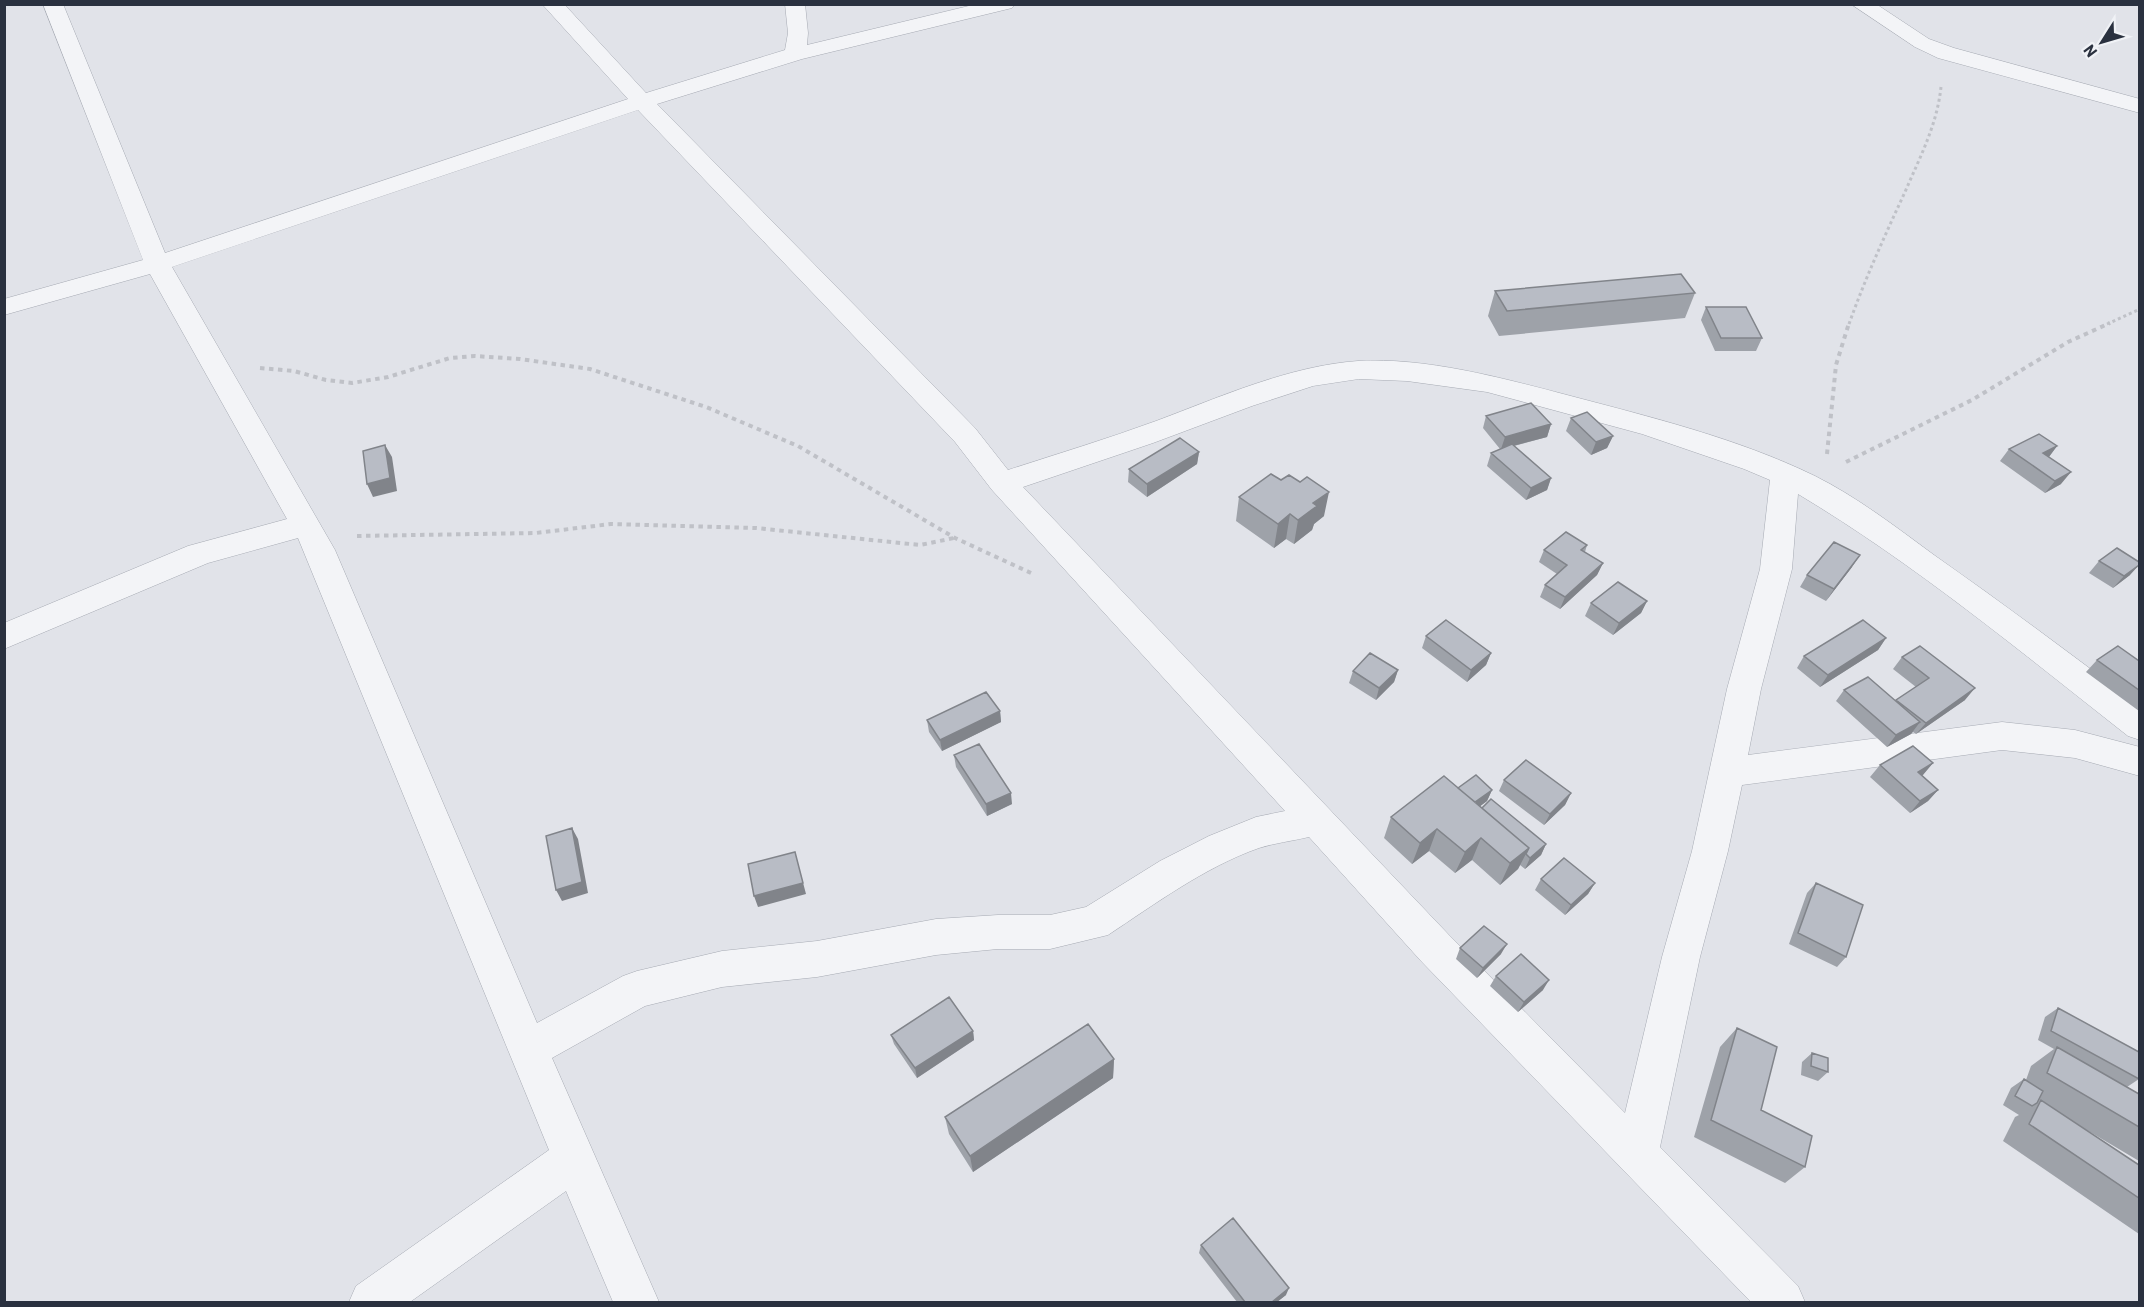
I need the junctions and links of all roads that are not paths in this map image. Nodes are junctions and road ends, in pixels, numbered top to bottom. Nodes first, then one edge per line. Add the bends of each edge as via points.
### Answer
1 (53, 4) edge
2 (552, 4) edge
3 (795, 4) edge
4 (1005, 4) edge
5 (1861, 4) edge
6 (795, 54) junction
7 (642, 101) junction
8 (2139, 106) edge
9 (157, 264) junction
10 (4, 308) edge
11 (1805, 477) junction
12 (1002, 483) junction
13 (310, 533) junction
14 (4, 638) edge
15 (2139, 726) edge
16 (2139, 762) edge
17 (1726, 772) junction
18 (1316, 820) junction
19 (528, 1049) junction
20 (1637, 1155) junction
21 (574, 1159) junction
22 (372, 1302) edge
23 (636, 1302) edge
24 (1782, 1302) edge

1 - 9 street
2 - 7 street
3 - 6 street
4 - 6 street
5 - 8 street via 1933,48
6 - 7 street
7 - 9 street
7 - 12 street via 965,435
9 - 10 street
9 - 13 street
11 - 12 street via 1568,403 1487,382 1359,370 1310,378 1242,399
11 - 15 street via 2003,620
11 - 17 street via 1776,569
12 - 18 street
13 - 14 street via 200,554
13 - 19 street
16 - 17 street via 2075,744 2002,736
17 - 20 street
18 - 19 street via 1256,833 1222,847 1094,923 1050,932 936,937 817,959 722,969 637,989
18 - 20 street
19 - 21 street
20 - 24 street
21 - 22 street
21 - 23 street

